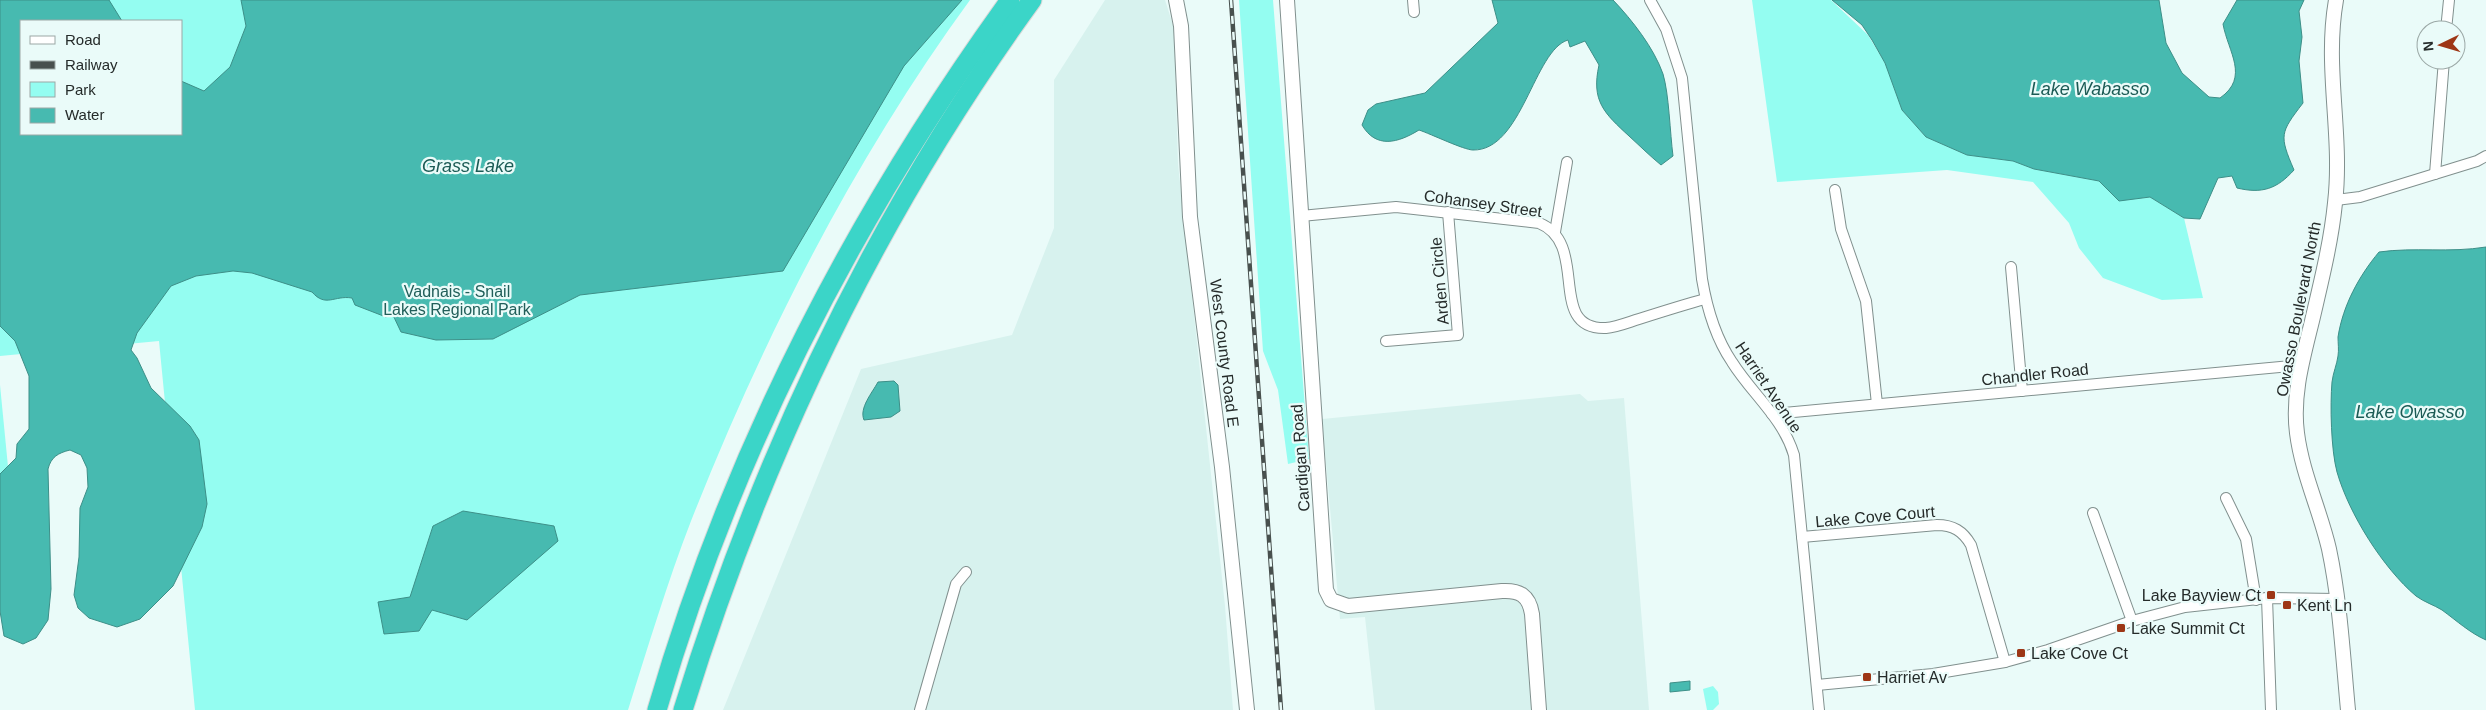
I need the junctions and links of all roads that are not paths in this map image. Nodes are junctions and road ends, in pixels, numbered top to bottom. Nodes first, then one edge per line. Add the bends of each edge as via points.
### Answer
1 (1010, 0) edge
2 (1032, 0) edge
3 (1176, 0) edge
4 (1287, 0) edge
5 (1413, 0) edge
6 (1650, 0) edge
7 (2336, 0) edge
8 (2448, 0) edge
9 (1414, 12) dead end
10 (2447, 20) edge
11 (2443, 70) edge
12 (2486, 156) edge
13 (1568, 162) dead end
14 (2435, 174) junction
15 (1835, 190) dead end
16 (2336, 200) junction
17 (1448, 212) junction
18 (1301, 216) junction
19 (1555, 232) junction
20 (2011, 267) dead end
21 (1705, 298) junction
22 (1386, 341) dead end
23 (2301, 365) junction
24 (2022, 391) junction
25 (1877, 404) junction
26 (1772, 414) junction
27 (2226, 498) dead end
28 (2093, 513) dead end
29 (1802, 538) junction
30 (966, 572) dead end
31 (2267, 598) junction
32 (2336, 598) junction
33 (2256, 600) junction
34 (2132, 620) junction
35 (2006, 662) junction
36 (1817, 685) junction
37 (657, 710) edge
38 (683, 710) edge
39 (920, 710) edge
40 (1247, 710) edge
41 (1538, 710) edge
42 (1819, 710) edge
43 (2271, 710) edge
44 (2348, 710) edge

1 - 37 highway via 900,163 795,353 709,552
2 - 38 highway via 940,138 837,322 750,517
3 - 40 street, West County Road E via 1181,26 1190,217 1222,467
4 - 18 street, Cardigan Road
5 - 9 street
6 - 21 street, Harriet Avenue via 1666,29 1682,78
7 - 16 street, Owasso Boulevard North via 2330,54
8 - 10 street
11 - 14 street
12 - 14 street
13 - 19 street
14 - 16 street via 2360,197
15 - 25 street via 1841,229 1866,301
16 - 23 street, Owasso Boulevard North via 2326,260
17 - 18 street, Cohansey Street via 1396,207
17 - 19 street, Cohansey Street via 1534,222
17 - 22 street, Arden Circle via 1458,334
18 - 41 street, Cardigan Road via 1326,590 1332,600 1348,606 1502,591 1521,593 1530,605
19 - 21 street, Cohansey Street via 1563,244 1572,306 1582,320 1590,324 1615,326
20 - 24 street
21 - 26 street, Harriet Avenue via 1728,356
23 - 24 street, Chandler Road
23 - 32 street, Owasso Boulevard North via 2297,433 2328,548
24 - 25 street, Chandler Road
25 - 26 street, Chandler Road
26 - 29 street, Harriet Avenue via 1789,440 1794,455
27 - 33 street via 2246,539
28 - 34 street
29 - 35 street, Lake Cove Court via 1937,525 1962,532 1971,545
29 - 36 street, Harriet Avenue
30 - 39 street via 956,584
31 - 32 street
31 - 33 street
31 - 43 street
32 - 44 street, Owasso Boulevard North
33 - 34 street via 2185,607
34 - 35 street
35 - 36 street via 1933,674
36 - 42 street, Harriet Avenue

